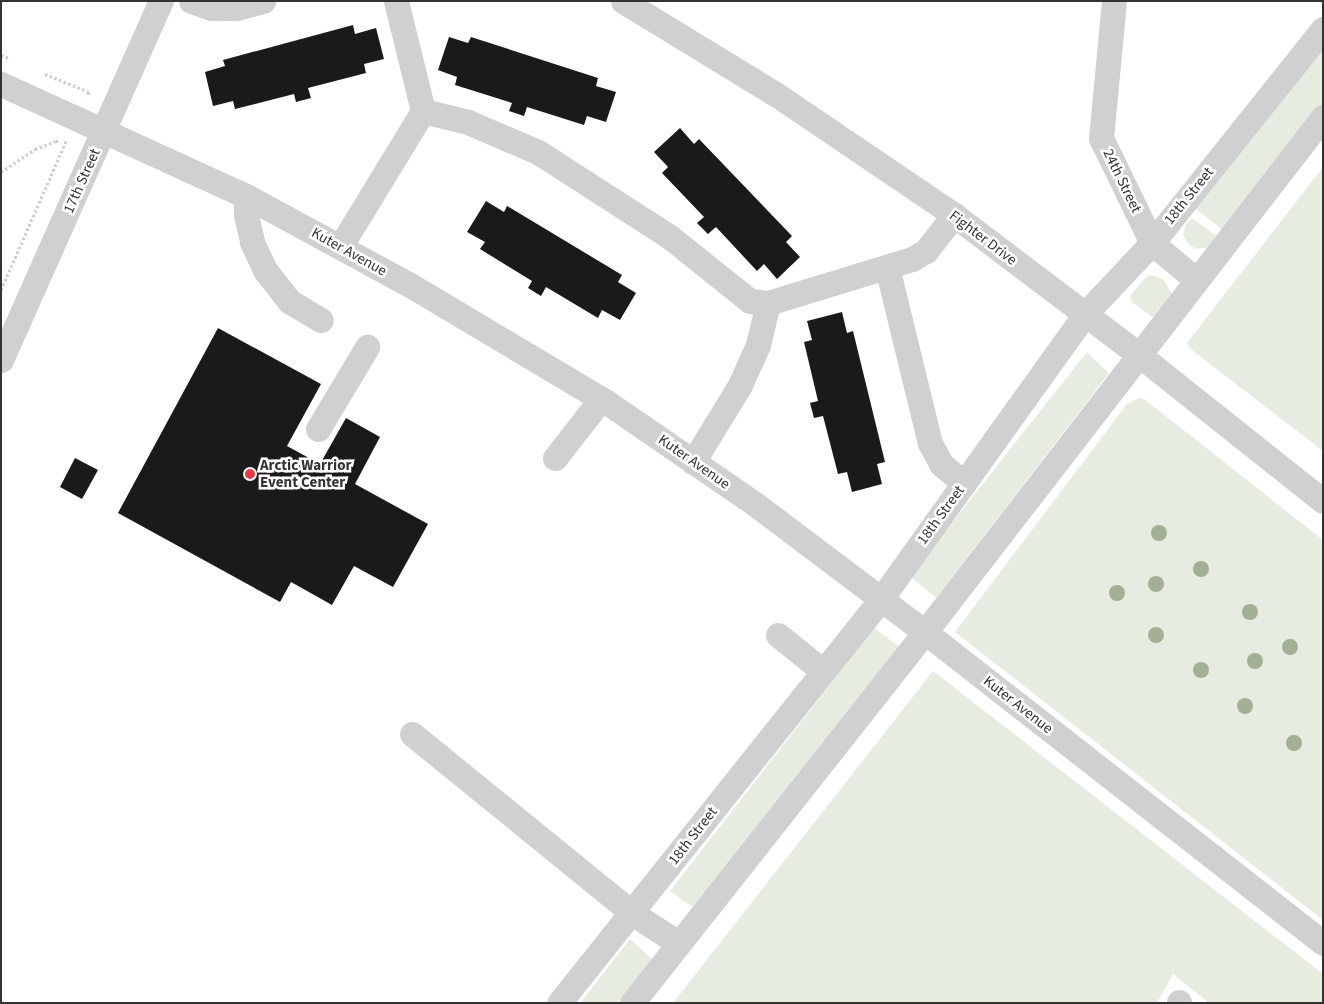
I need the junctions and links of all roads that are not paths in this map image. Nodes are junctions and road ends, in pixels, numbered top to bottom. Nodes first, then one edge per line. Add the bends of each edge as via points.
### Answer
1 (161, 1) edge
2 (191, 1) edge
3 (263, 1) edge
4 (396, 1) edge
5 (623, 1) edge
6 (1114, 1) edge
7 (1323, 28) edge
8 (1, 84) edge
9 (423, 111) junction
10 (1323, 117) edge
11 (105, 131) junction
12 (246, 196) junction
13 (954, 216) junction
14 (1152, 243) junction
15 (340, 247) junction
16 (887, 267) junction
17 (1195, 279) junction
18 (768, 303) junction
19 (1085, 314) junction
20 (321, 320) dead end
21 (367, 347) dead end
22 (1138, 354) junction
23 (1, 360) edge
24 (601, 399) junction
25 (318, 429) dead end
26 (555, 458) dead end
27 (693, 462) junction
28 (964, 483) junction
29 (1323, 501) edge
30 (881, 599) junction
31 (925, 632) junction
32 (778, 635) dead end
33 (823, 671) junction
34 (412, 734) dead end
35 (632, 914) junction
36 (678, 943) junction
37 (1323, 943) edge
38 (559, 1003) edge
39 (632, 1003) edge

1 - 11 street, 17th Street
2 - 3 street via 210,8 237,8
4 - 9 street
5 - 13 street, Fighter Drive via 777,96
6 - 14 street, 24th Street via 1101,138
7 - 14 street, 18th Street
8 - 11 street, Kuter Avenue
9 - 15 street
9 - 18 street via 468,122 538,152 670,237 750,300
10 - 17 street
11 - 12 street, Kuter Avenue
11 - 23 street, 17th Street
12 - 15 street, Kuter Avenue
12 - 20 street via 252,242 265,270 290,301
13 - 16 street via 926,251
13 - 19 street, Fighter Drive
14 - 17 street, 24th Street
14 - 19 street, 18th Street
15 - 24 street, Kuter Avenue
16 - 18 street
16 - 28 street via 930,443 941,464
17 - 22 street
18 - 27 street via 758,345 740,385
19 - 22 street, Fighter Drive
19 - 28 street, 18th Street
21 - 25 street
22 - 29 street, Fighter Drive
22 - 31 street
24 - 26 street
24 - 27 street, Kuter Avenue
27 - 30 street, Kuter Avenue via 755,504
28 - 30 street, 18th Street
30 - 31 street, Kuter Avenue
30 - 33 street, 18th Street
31 - 36 street
31 - 37 street, Kuter Avenue
32 - 33 street
33 - 35 street, 18th Street
34 - 35 street
35 - 36 street
35 - 38 street, 18th Street
36 - 39 street

